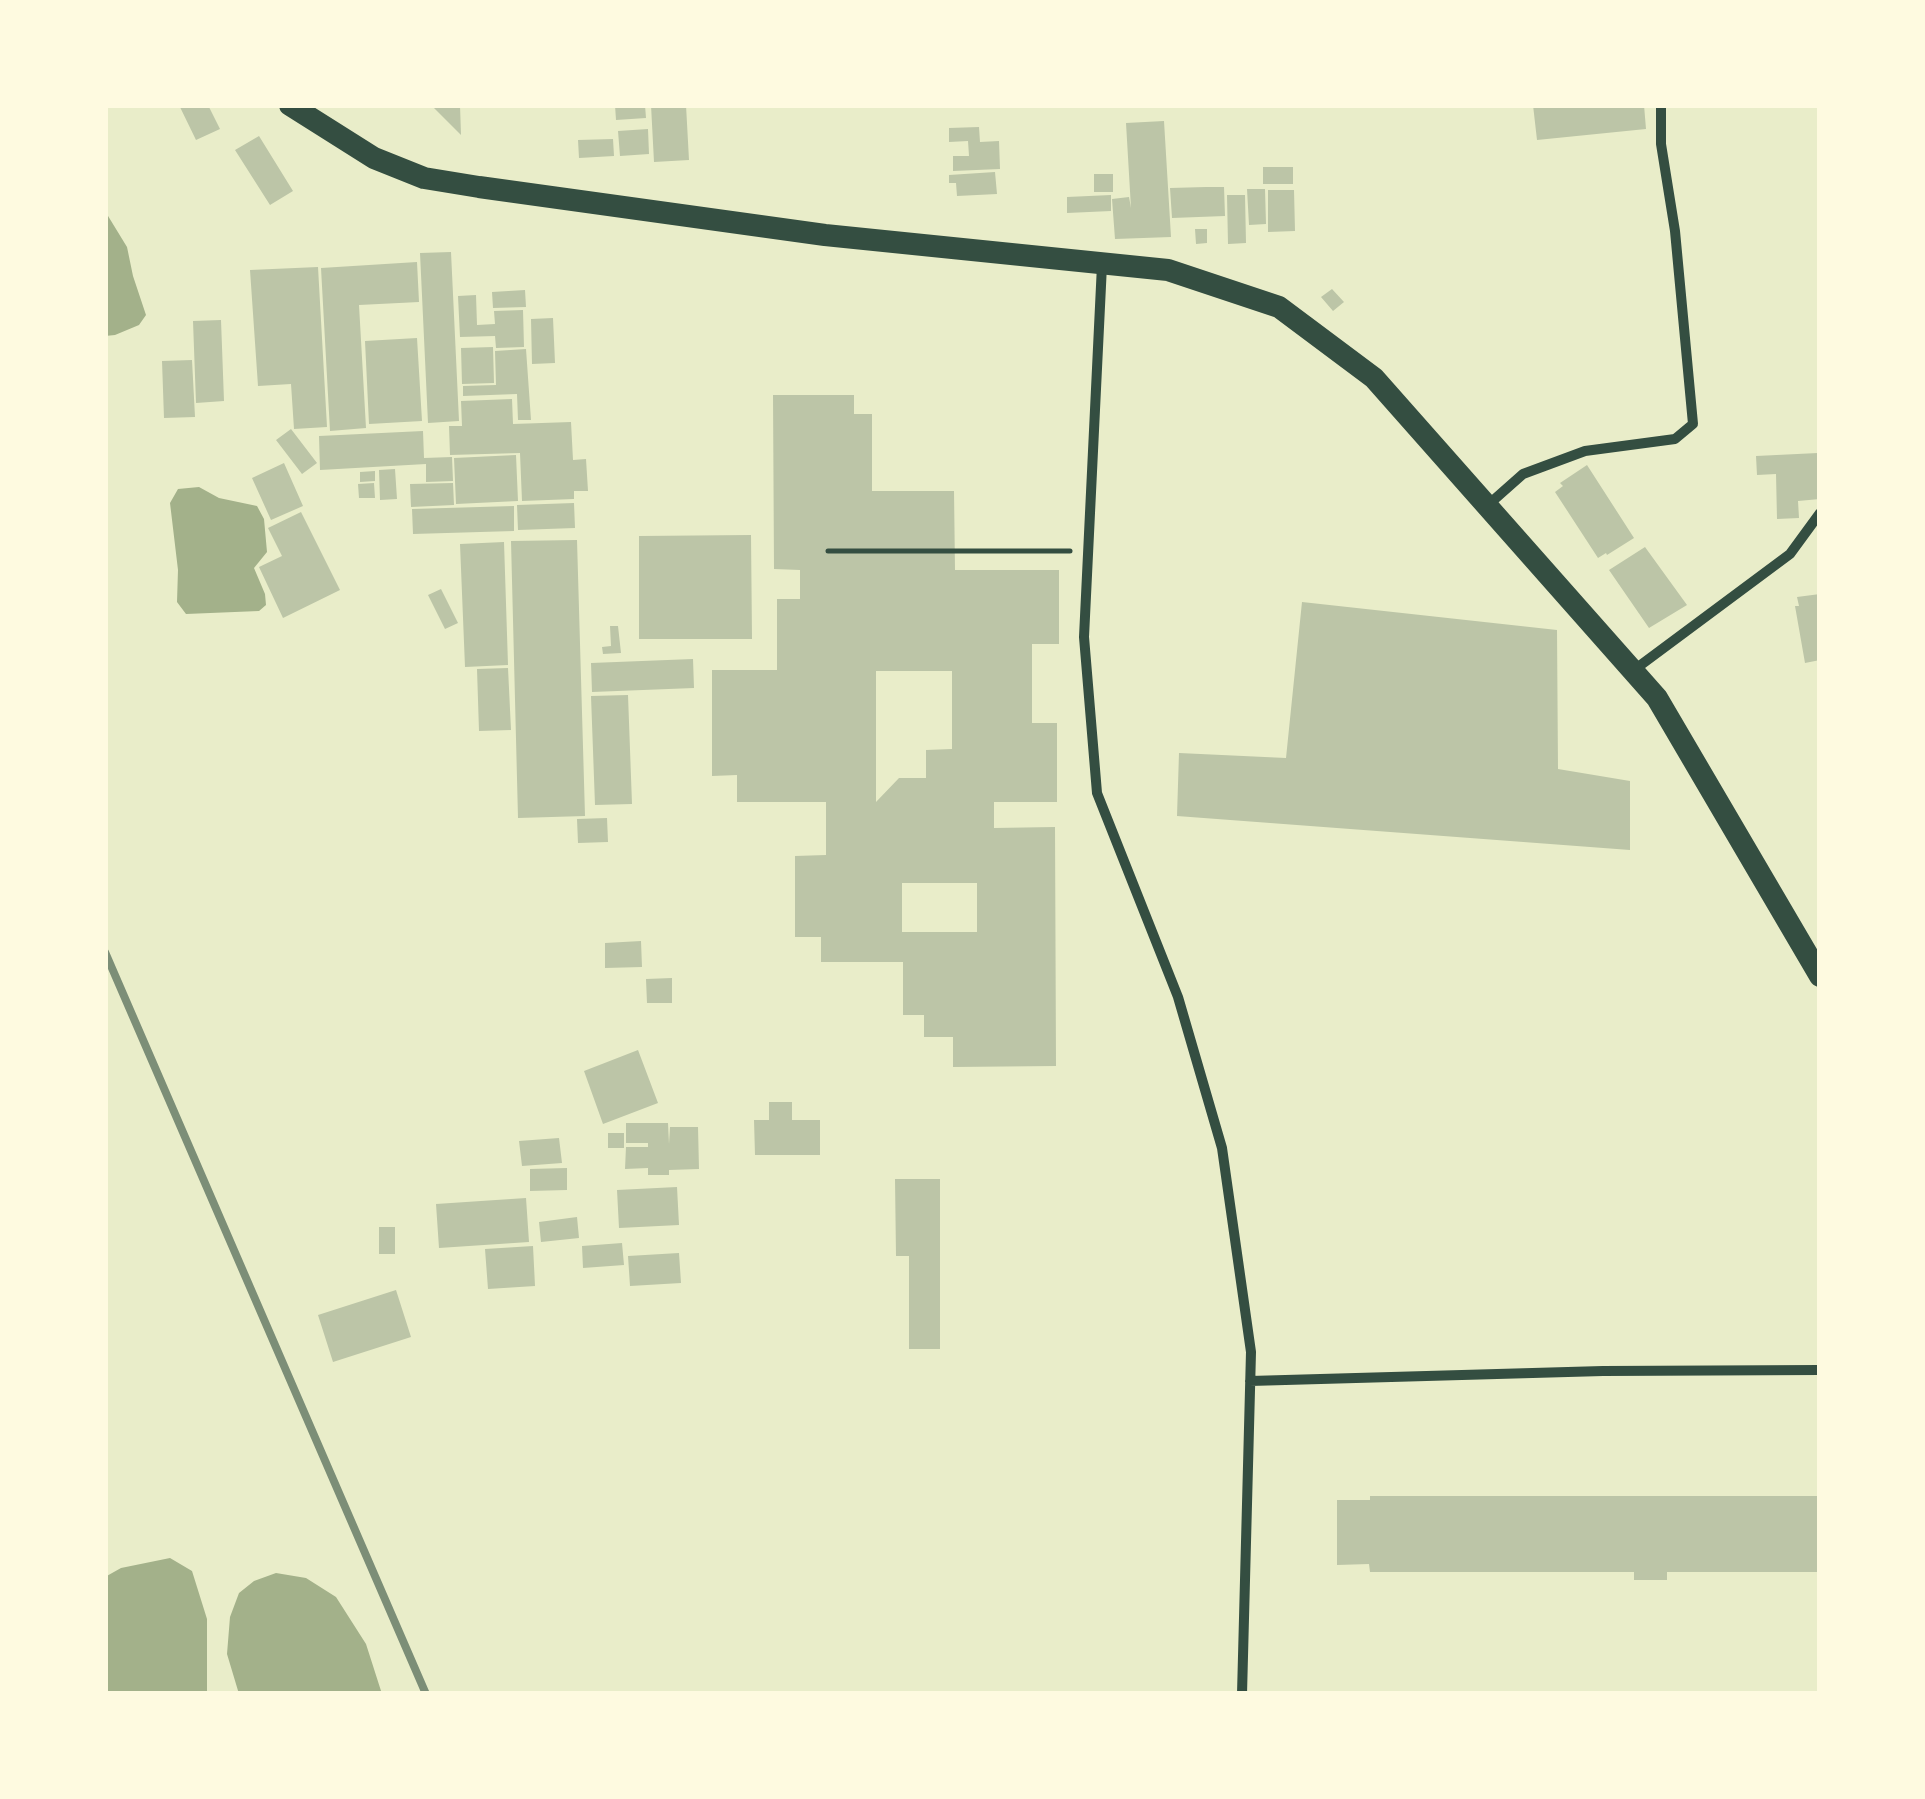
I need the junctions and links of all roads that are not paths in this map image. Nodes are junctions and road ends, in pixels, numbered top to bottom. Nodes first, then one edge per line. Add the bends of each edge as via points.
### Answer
1 (290, 105) edge
2 (1661, 105) edge
3 (1102, 264) junction
4 (1487, 506) junction
5 (1820, 513) edge
6 (1633, 670) junction
7 (1820, 976) edge
8 (1820, 1370) edge
9 (1250, 1381) junction
10 (1242, 1694) edge

1 - 3 highway via 374,158 424,178 825,235
2 - 4 street via 1693,424 1674,440 1585,451 1523,474
3 - 4 highway via 1168,270 1279,307 1374,378
3 - 9 street via 1084,637 1097,794 1178,998 1222,1148
4 - 6 highway
5 - 6 street via 1790,554
6 - 7 highway via 1657,698
8 - 9 street
9 - 10 street

